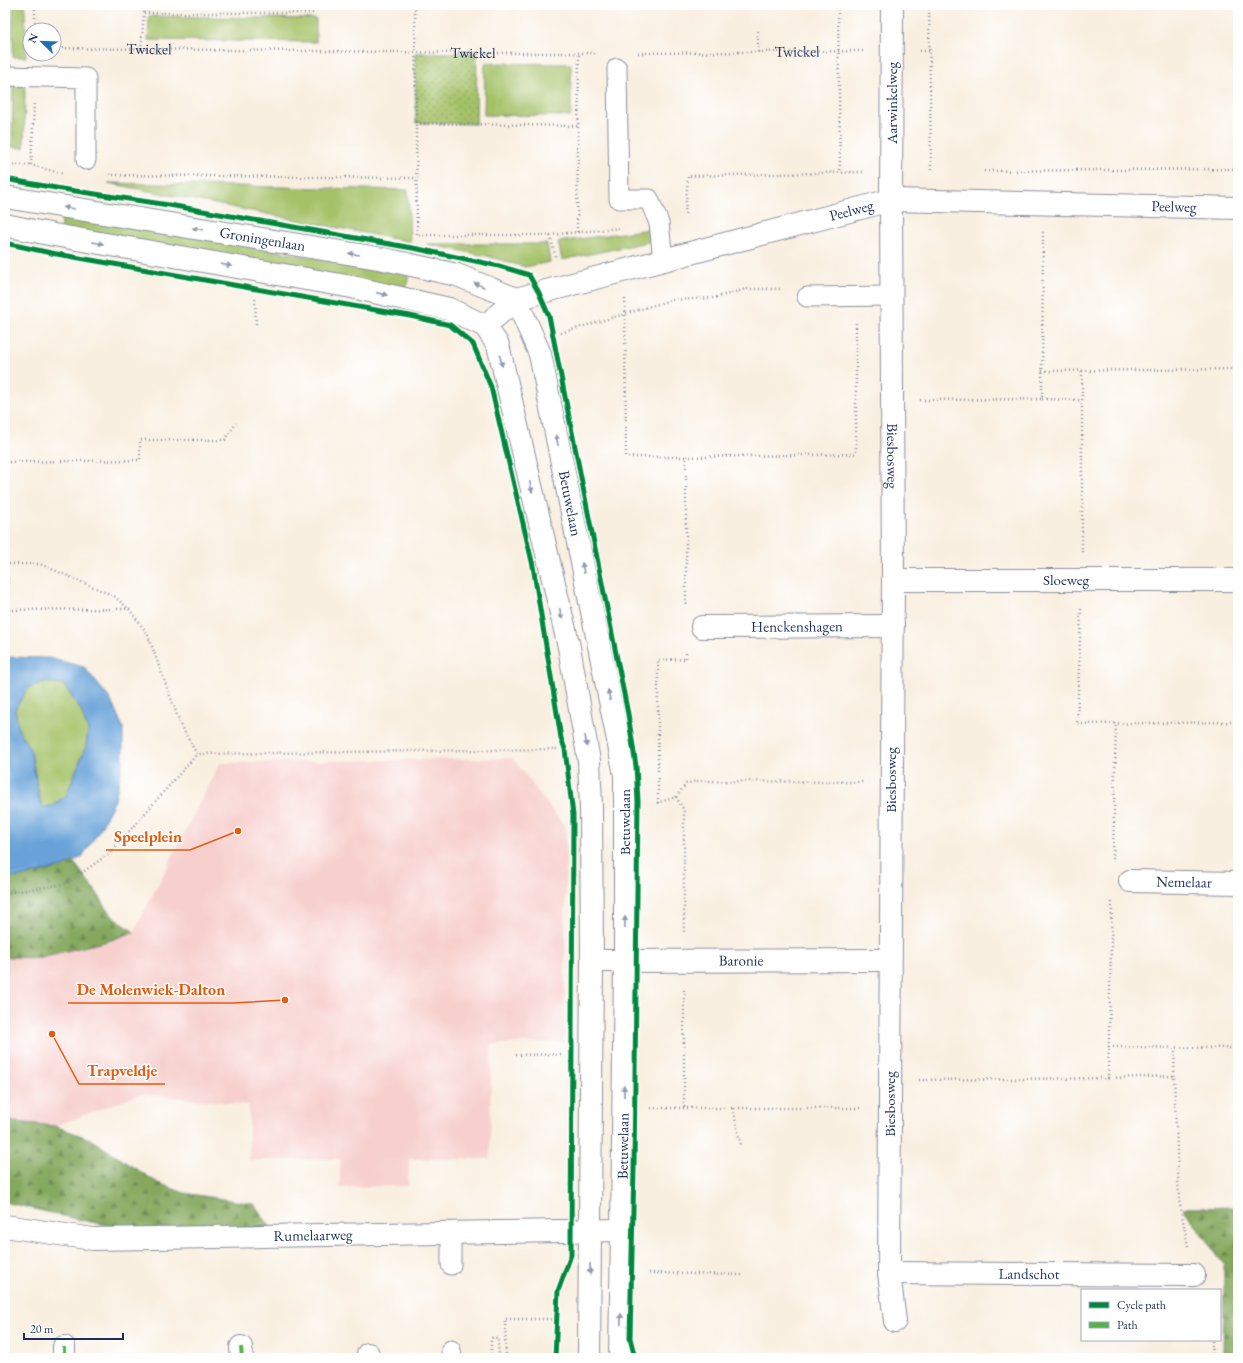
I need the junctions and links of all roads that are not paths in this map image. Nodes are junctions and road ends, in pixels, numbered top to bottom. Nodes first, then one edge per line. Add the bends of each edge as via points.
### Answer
1 (892, 5) edge
2 (617, 68) dead end
3 (5, 76) edge
4 (86, 160) dead end
5 (5, 197) edge
6 (890, 200) junction
7 (1238, 208) edge
8 (5, 224) edge
9 (663, 260) junction
10 (891, 296) junction
11 (807, 297) road end
12 (516, 299) junction
13 (485, 326) junction
14 (893, 580) junction
15 (1238, 580) edge
16 (892, 626) junction
17 (702, 627) dead end
18 (1130, 881) dead end
19 (1238, 883) edge
20 (890, 960) junction
21 (592, 961) junction
22 (625, 961) junction
23 (5, 1226) edge
24 (590, 1230) junction
25 (622, 1230) junction
26 (451, 1233) junction
27 (451, 1266) dead end
28 (889, 1273) junction
29 (1194, 1275) road end
30 (895, 1321) dead end
31 (589, 1358) edge
32 (620, 1358) edge

1 - 6 street, Aarwinkelweg
2 - 9 lane via 619,199 649,199 659,223
3 - 4 lane via 86,78
12 -> 5 street, Groningenlaan via 457,276 384,259
6 - 7 street, Peelweg
6 - 9 street, Peelweg
6 - 10 street, Biesbosweg
8 -> 13 street, Groningenlaan via 54,235 352,287 449,309
9 - 12 street, Peelweg
10 - 11 lane
10 - 14 street, Biesbosweg
12 - 13 street, Peelweg
22 -> 12 street, Betuwelaan via 625,775 540,354
13 -> 21 street via 498,345 569,647 589,760
14 - 15 street, Sloeweg
14 - 16 street, Biesbosweg
16 - 17 street, Henckenshagen
16 - 20 street, Biesbosweg
18 - 19 street, Nemelaar
20 - 22 street, Baronie
20 - 28 street, Biesbosweg
21 - 22 street, Baronie
21 - 24 street
25 -> 22 street, Betuwelaan
23 - 26 street, Rumelaarweg via 93,1239
24 - 25 street, Rumelaarweg
24 - 26 street, Rumelaarweg
24 -> 31 street
32 -> 25 street, Betuwelaan
26 - 27 lane
28 - 29 street, Landschot
28 - 30 street, Biesbosweg

